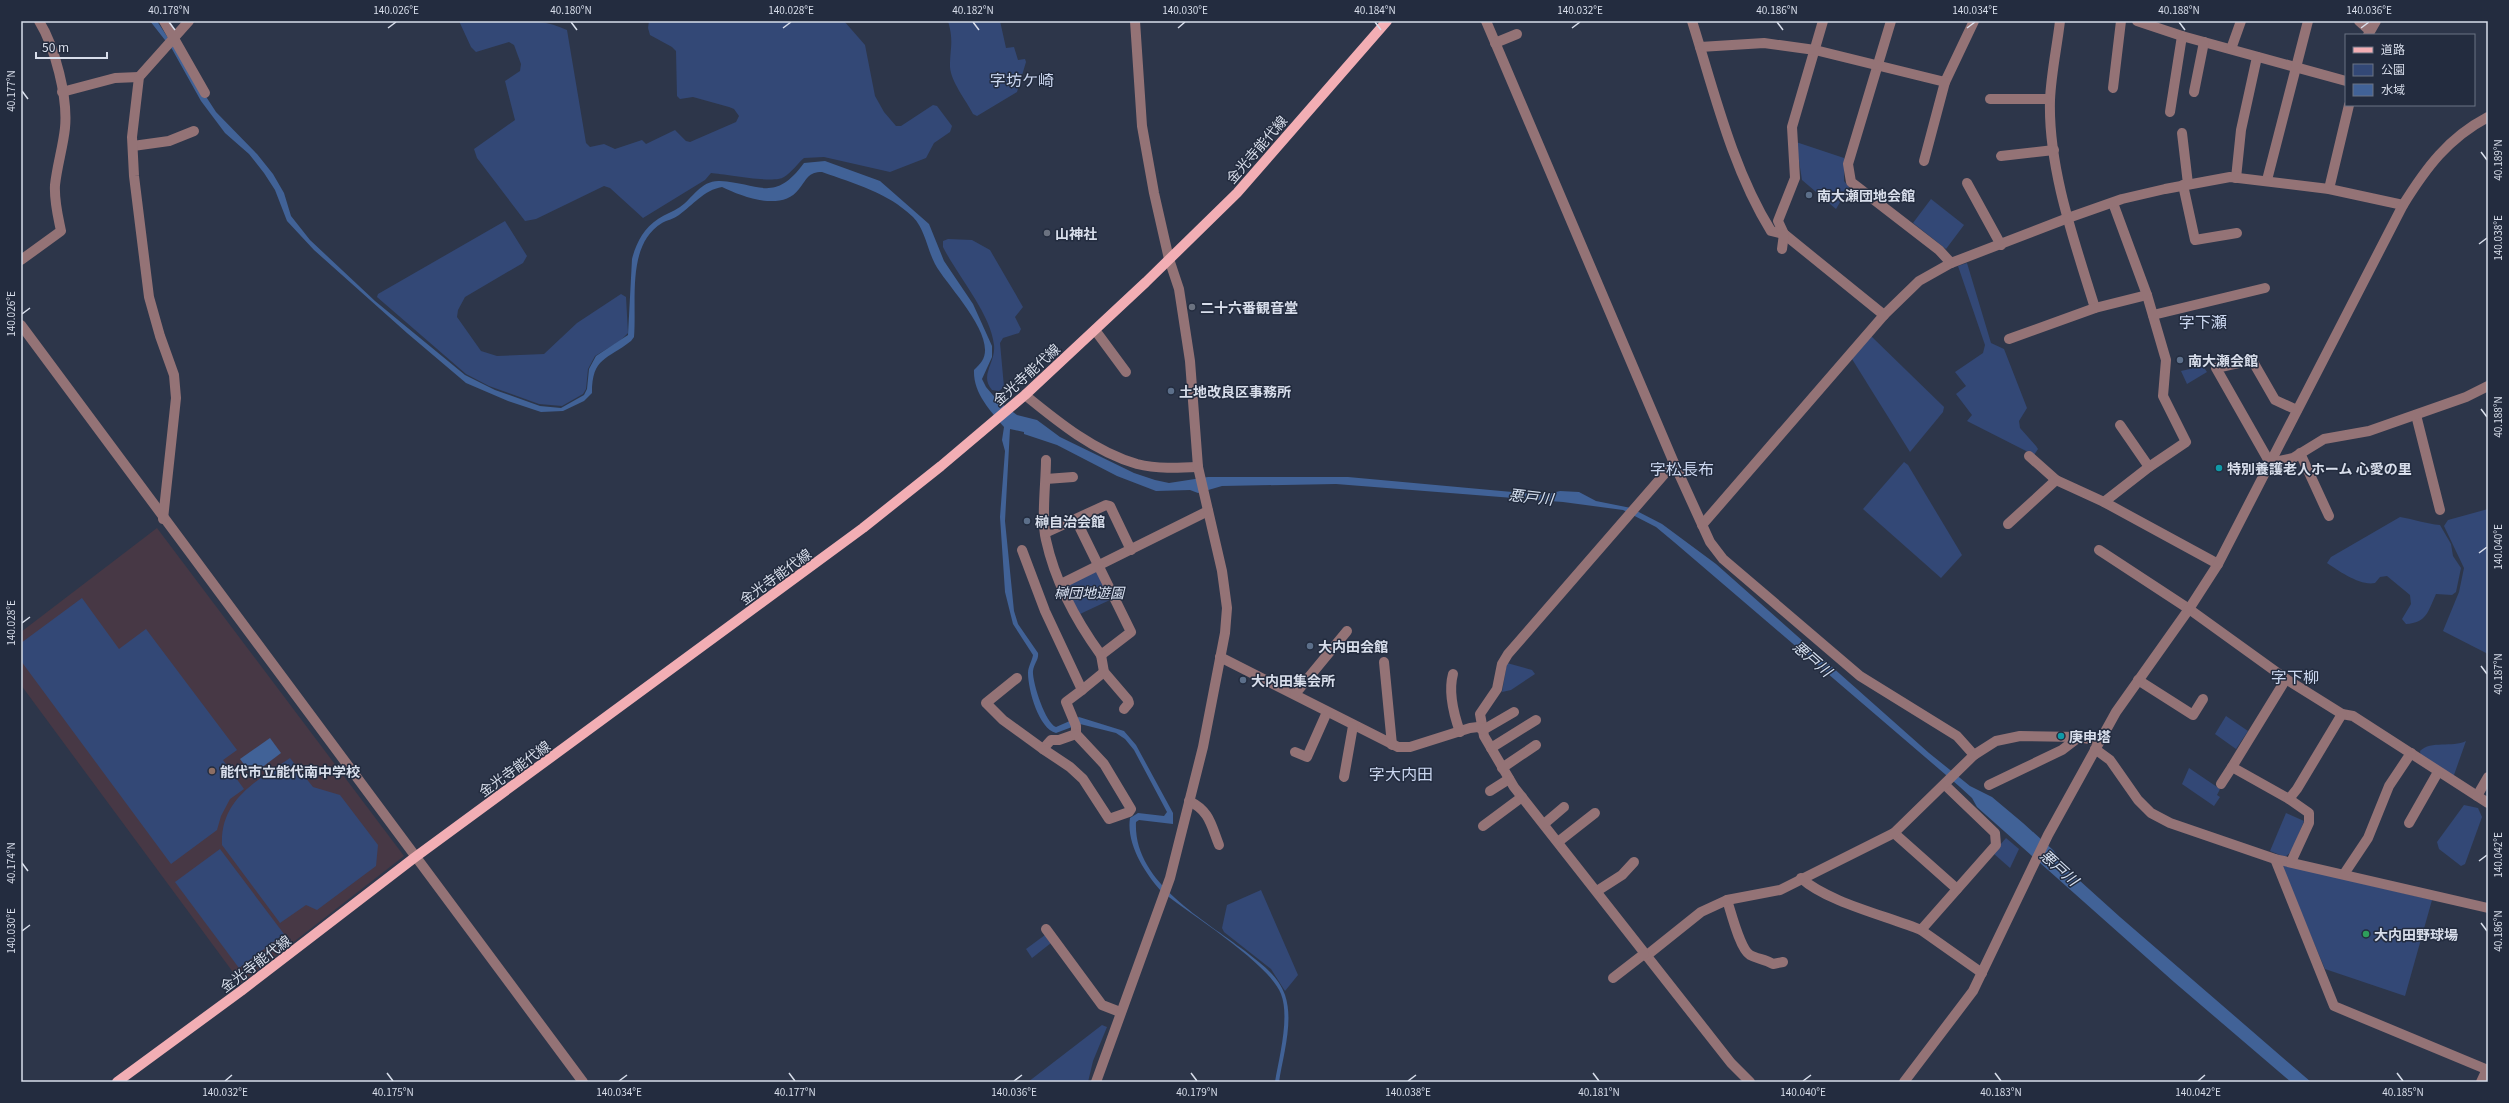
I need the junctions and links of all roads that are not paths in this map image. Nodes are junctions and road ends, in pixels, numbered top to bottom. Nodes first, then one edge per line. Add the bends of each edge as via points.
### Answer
1 (39, 21) edge
2 (164, 21) edge
3 (188, 21) edge
4 (1135, 21) edge
5 (1387, 21) edge
6 (1486, 21) edge
7 (1692, 21) edge
8 (1824, 21) edge
9 (1892, 21) edge
10 (1974, 21) edge
11 (2060, 21) edge
12 (2121, 21) edge
13 (2137, 21) edge
14 (2174, 21) edge
15 (2241, 21) edge
16 (2308, 21) edge
17 (2358, 21) edge
18 (2376, 21) edge
19 (2171, 31) junction
20 (2368, 32) edge
21 (1517, 34) dead end
22 (2182, 36) junction
23 (171, 41) junction
24 (2204, 42) junction
25 (1495, 43) junction
26 (1700, 47) junction
27 (2231, 49) junction
28 (1815, 50) junction
29 (2257, 57) junction
30 (1878, 65) junction
31 (2295, 66) junction
32 (139, 78) junction
33 (2345, 81) edge
34 (1945, 82) junction
35 (2113, 88) dead end
36 (62, 92) junction
37 (2194, 92) dead end
38 (205, 93) dead end
39 (1990, 99) dead end
40 (2050, 99) junction
41 (2349, 106) edge
42 (2170, 112) dead end
43 (2488, 117) edge
44 (194, 131) dead end
45 (2182, 133) dead end
46 (132, 146) junction
47 (2054, 150) junction
48 (2001, 156) dead end
49 (1924, 161) dead end
50 (2236, 178) junction
51 (2267, 180) junction
52 (1967, 183) dead end
53 (2185, 185) junction
54 (2329, 189) junction
55 (2113, 203) junction
56 (2403, 205) junction
57 (2068, 218) junction
58 (2237, 233) dead end
59 (1784, 234) junction
60 (2001, 245) junction
61 (1782, 249) dead end
62 (1169, 259) junction
63 (21, 260) edge
64 (1951, 263) junction
65 (2265, 288) dead end
66 (2147, 295) junction
67 (2095, 308) junction
68 (1884, 315) junction
69 (2153, 315) junction
70 (21, 325) edge
71 (1095, 330) junction
72 (2009, 339) dead end
73 (1126, 372) dead end
74 (2488, 386) edge
75 (1025, 395) junction
76 (2297, 410) junction
77 (2416, 415) junction
78 (2120, 425) dead end
79 (2300, 453) junction
80 (2028, 456) dead end
81 (1046, 460) dead end
82 (1674, 463) junction
83 (2270, 464) junction
84 (1198, 467) junction
85 (2149, 467) junction
86 (1072, 477) dead end
87 (1046, 479) junction
88 (2056, 480) junction
89 (2104, 502) junction
90 (1208, 510) junction
91 (2440, 510) dead end
92 (2329, 516) dead end
93 (163, 519) junction
94 (1076, 520) junction
95 (2008, 524) dead end
96 (1702, 525) junction
97 (1045, 534) junction
98 (1022, 550) dead end
99 (1131, 550) junction
100 (2099, 550) dead end
101 (2218, 564) junction
102 (1099, 567) junction
103 (1061, 584) junction
104 (2189, 609) junction
105 (1347, 631) dead end
106 (1101, 655) junction
107 (1220, 657) junction
108 (1384, 662) dead end
109 (1104, 672) junction
110 (1453, 674) dead end
111 (1017, 678) dead end
112 (2286, 679) junction
113 (2138, 680) junction
114 (1082, 690) junction
115 (1295, 694) junction
116 (2204, 699) dead end
117 (1124, 709) dead end
118 (1326, 712) junction
119 (1514, 712) dead end
120 (2342, 714) junction
121 (1536, 720) dead end
122 (1075, 726) junction
123 (1353, 726) junction
124 (1483, 730) junction
125 (1460, 732) junction
126 (2079, 737) junction
127 (1392, 745) junction
128 (1536, 745) dead end
129 (2097, 745) junction
130 (1490, 748) junction
131 (1043, 749) junction
132 (1295, 752) dead end
133 (2411, 753) junction
134 (1974, 755) junction
135 (2232, 767) junction
136 (1502, 768) junction
137 (2438, 772) junction
138 (2488, 777) edge
139 (1344, 778) dead end
140 (1509, 779) junction
141 (2221, 784) dead end
142 (1945, 785) junction
143 (1989, 785) dead end
144 (1490, 791) dead end
145 (2477, 796) junction
146 (1522, 797) junction
147 (2289, 798) junction
148 (1189, 801) junction
149 (2488, 803) edge
150 (1564, 807) dead end
151 (1595, 813) dead end
152 (1544, 824) junction
153 (2409, 824) dead end
154 (1483, 826) dead end
155 (1894, 833) junction
156 (1558, 842) junction
157 (1219, 845) dead end
158 (414, 858) junction
159 (2275, 859) junction
160 (1634, 862) dead end
161 (2291, 862) junction
162 (2344, 874) junction
163 (1801, 878) junction
164 (1957, 889) junction
165 (1597, 891) junction
166 (1727, 900) junction
167 (2488, 908) edge
168 (1046, 929) dead end
169 (1921, 930) junction
170 (1645, 955) junction
171 (1783, 962) dead end
172 (1982, 973) junction
173 (1613, 978) dead end
174 (1120, 1012) junction
175 (2487, 1069) edge
176 (117, 1082) edge
177 (583, 1082) edge
178 (1096, 1082) edge
179 (1750, 1082) edge
180 (1904, 1082) edge
181 (2481, 1082) edge

1 - 36 street via 52,47
2 - 23 street
3 - 23 street
4 - 62 street via 1142,126
5 - 62 main road, 金光寺能代線 via 1237,193
6 - 25 street
7 - 26 street
8 - 28 street
9 - 30 street
10 - 34 street
11 - 40 street
12 - 35 street
13 - 19 street
14 - 19 street
15 - 27 street
16 - 31 street
17 - 20 street
18 - 20 street
19 - 22 street
21 - 25 street
22 - 24 street
22 - 42 street
23 - 32 street via 147,65
23 - 38 street
24 - 27 street
24 - 37 street
25 - 82 street
26 - 28 street via 1764,43
26 - 59 street via 1735,155 1757,208 1771,231
27 - 29 street
28 - 30 street
28 - 59 street via 1792,127 1795,178 1778,222
29 - 31 street
29 - 50 street via 2241,130
30 - 34 street
30 - 64 street via 1848,164 1851,182 1939,250
31 - 33 street
31 - 51 street
32 - 36 street via 115,78
32 - 46 street
34 - 49 street
36 - 63 street via 65,126 55,184 55,200 61,231
39 - 40 street
40 - 47 street
41 - 54 street
43 - 56 street via 2458,136 2442,150 2424,171
44 - 46 street via 169,140
45 - 53 street
46 - 93 street via 149,297 175,383 176,398
47 - 48 street
47 - 57 street
50 - 51 street
50 - 53 street
51 - 54 street
52 - 60 street
53 - 55 street
53 - 58 street via 2195,240
54 - 56 street
55 - 57 street
55 - 66 street
56 - 76 street
57 - 60 street
57 - 67 street
59 - 61 street
59 - 68 street
60 - 64 street
62 - 71 main road, 金光寺能代線
62 - 84 street via 1179,289 1190,360
64 - 68 street via 1919,281
65 - 69 street
66 - 67 street
66 - 69 street
67 - 72 street
68 - 96 street
69 - 85 street via 2166,360 2163,396 2186,442
70 - 93 street
71 - 73 street
71 - 75 main road, 金光寺能代線
74 - 77 street
75 - 84 street via 1061,425 1136,464 1171,468
75 - 158 main road, 金光寺能代線 via 863,528
76 - 83 street
76 - 83 street via 2275,400 2252,360 2216,368
77 - 79 street via 2369,431 2324,440
77 - 91 street
78 - 85 street
79 - 83 street via 2293,458
79 - 92 street
80 - 88 street
81 - 87 street
82 - 96 street
82 - 124 street via 1504,659 1497,689 1482,707 1480,714
83 - 101 street
84 - 90 street
85 - 89 street
86 - 87 street
87 - 97 street
88 - 89 street
88 - 95 street
89 - 101 street
90 - 99 street
90 - 107 street via 1226,596 1225,633
93 - 158 street
94 - 97 street
94 - 99 street via 1106,505 1110,506
94 - 102 street
96 - 134 street via 1710,542 1723,559 1860,676 1957,736
97 - 103 street
98 - 114 street via 1045,611
99 - 102 street
100 - 104 street
101 - 104 street
102 - 103 street
102 - 106 street via 1131,632
103 - 106 street via 1089,638
104 - 112 street
104 - 113 street
105 - 115 street
106 - 109 street
107 - 115 street
107 - 148 street via 1203,747
108 - 127 street
109 - 114 street
109 - 117 street via 1128,700 1129,703
110 - 125 street via 1451,680 1454,715
111 - 131 street via 986,703 1003,720
112 - 120 street
112 - 135 street
113 - 116 street via 2193,715
113 - 129 street
114 - 122 street via 1066,702
115 - 118 street
118 - 123 street
118 - 132 street via 1307,757
119 - 124 street
120 - 133 street via 2353,716
120 - 147 street via 2297,790
121 - 130 street
122 - 131 street via 1059,740 1051,740
122 - 131 street via 1104,764 1131,809 1129,812 1109,819 1083,779
123 - 127 street
123 - 139 street
124 - 125 street via 1478,727
124 - 130 street
125 - 127 street via 1410,747
126 - 129 street
126 - 134 street via 2020,736 1996,741
126 - 143 street via 2062,750
128 - 136 street
129 - 159 street via 2138,800 2152,813 2170,823
129 - 172 street via 2048,835
130 - 136 street
133 - 137 street
133 - 162 street via 2389,786 2368,838
134 - 142 street
135 - 141 street
135 - 147 street
136 - 140 street
137 - 145 street
137 - 153 street
138 - 145 street
140 - 144 street
140 - 146 street
142 - 155 street
142 - 164 street via 1995,833 1996,845
145 - 149 street
146 - 152 street
146 - 154 street
147 - 161 street via 2309,813 2309,823
148 - 157 street via 1202,807
148 - 174 street via 1170,878
150 - 152 street
151 - 156 street
152 - 156 street
155 - 163 street
155 - 164 street
156 - 165 street
158 - 176 main road, 金光寺能代線 via 241,991
158 - 177 street
159 - 161 street
159 - 175 street via 2334,1006
160 - 165 street via 1622,875
161 - 162 street
162 - 167 street
163 - 166 street via 1780,890
163 - 169 street via 1811,888 1830,897
164 - 169 street
165 - 170 street
166 - 170 street via 1701,912
166 - 171 street via 1743,946 1749,955 1763,958 1773,964
168 - 174 street via 1102,1005
169 - 172 street
170 - 173 street
170 - 179 street via 1731,1063
172 - 180 street via 1958,1013
174 - 178 street
175 - 181 street

